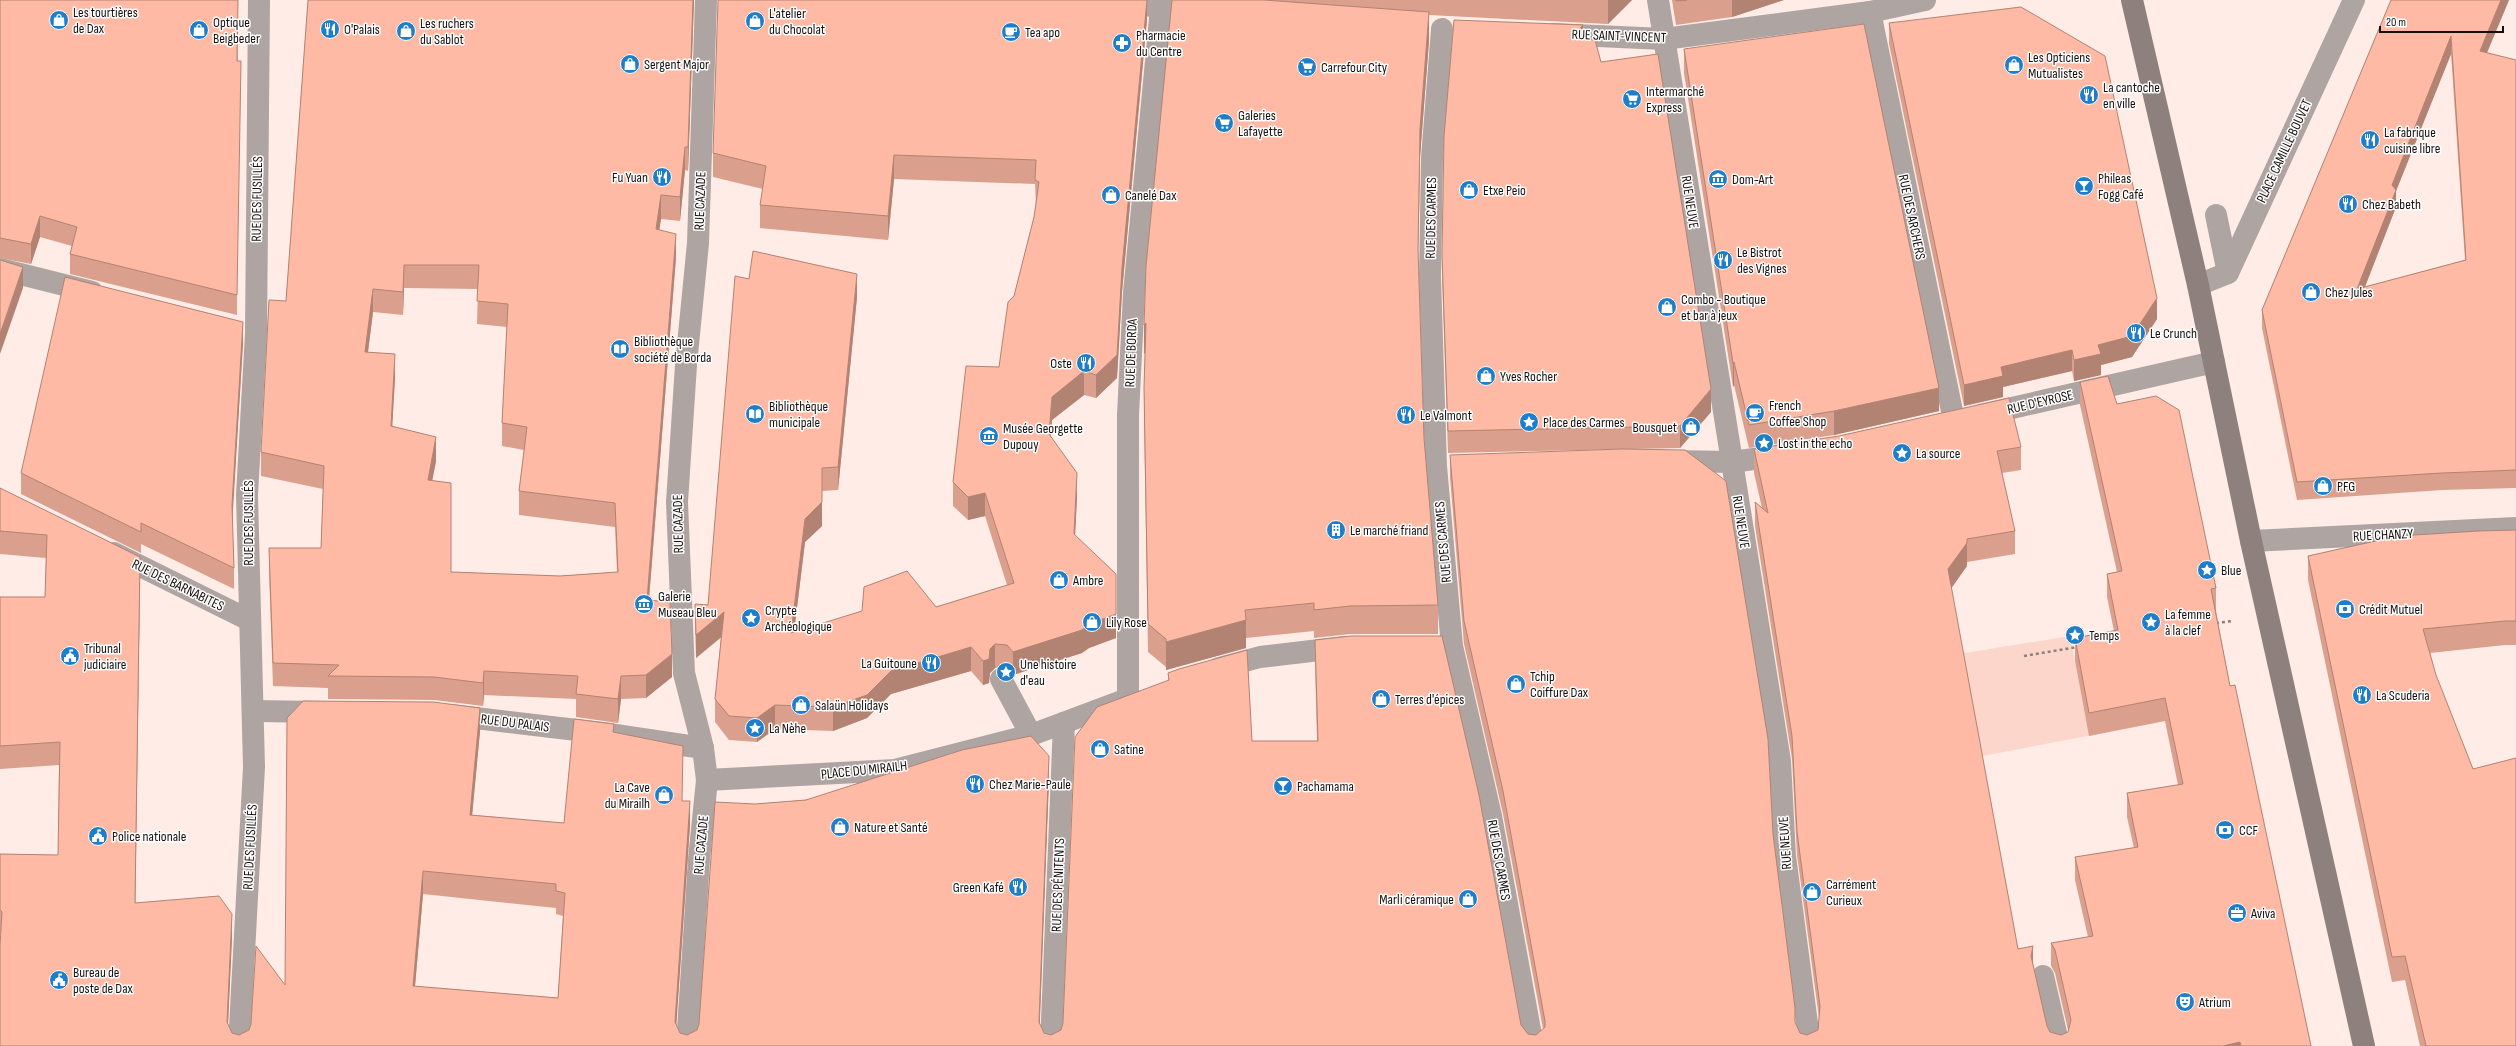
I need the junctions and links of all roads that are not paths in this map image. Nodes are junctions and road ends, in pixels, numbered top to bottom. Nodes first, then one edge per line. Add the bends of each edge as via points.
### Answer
1 (260, 0) edge
2 (706, 0) edge
3 (1096, 0) edge
4 (1658, 0) edge
5 (1925, 0) edge
6 (2132, 0) edge
7 (2354, 0) edge
8 (1161, 8) junction
9 (1870, 12) junction
10 (1224, 13) edge
11 (1419, 28) edge
12 (1442, 29) junction
13 (1466, 30) edge
14 (1536, 33) edge
15 (1664, 39) junction
16 (2216, 215) dead end
17 (0, 269) edge
18 (2228, 273) junction
19 (2198, 285) junction
20 (109, 296) edge
21 (233, 327) edge
22 (256, 333) junction
23 (2214, 362) junction
24 (1954, 421) junction
25 (1933, 426) edge
26 (1806, 452) edge
27 (1646, 460) edge
28 (1732, 462) junction
29 (1459, 465) edge
30 (1436, 466) junction
31 (2516, 528) edge
32 (2251, 541) junction
33 (98, 546) edge
34 (249, 620) junction
35 (1366, 646) edge
36 (1428, 646) edge
37 (1452, 646) junction
38 (1198, 674) edge
39 (1001, 679) dead end
40 (1148, 691) edge
41 (1128, 699) junction
42 (253, 712) junction
43 (339, 712) edge
44 (434, 713) edge
45 (1064, 723) junction
46 (1031, 735) junction
47 (703, 748) junction
48 (707, 780) junction
49 (2043, 976) dead end
50 (239, 1046) edge
51 (687, 1046) edge
52 (1051, 1046) edge
53 (1533, 1046) edge
54 (1807, 1046) edge
55 (2059, 1046) edge
56 (2364, 1046) edge

1 - 22 street, RUE DES FUSILLÉS
2 - 47 street, RUE CAZADE via 698,243 686,365 677,502 684,672
3 - 8 street
4 - 15 street, RUE NEUVE
5 - 9 street, RUE SAINT-VINCENT
6 - 19 main road
7 - 18 street, PLACE CAMILLE BOUVET
8 - 10 street
8 - 41 street, RUE DE BORDA via 1134,292 1128,415
9 - 15 street, RUE SAINT-VINCENT
9 - 24 street, RUE DES ARCHERS
11 - 12 street
12 - 13 street
12 - 30 street, RUE DES CARMES via 1432,158 1430,277
14 - 15 street, RUE SAINT-VINCENT
15 - 28 street, RUE NEUVE
16 - 18 street
17 - 20 street
18 - 19 street
19 - 23 main road
21 - 22 street
22 - 34 street, RUE DES FUSILLÉS via 247,495
23 - 24 street, RUE D'EYROSE
23 - 32 main road
24 - 25 street, RUE D'EYROSE
26 - 28 street
27 - 28 street
28 - 54 street, RUE NEUVE via 1780,761 1785,856 1808,1031
29 - 30 street
30 - 37 street, RUE DES CARMES
31 - 32 street, RUE CHANZY
32 - 56 main road
33 - 34 street, RUE DES BARNABITES
34 - 42 street, RUE DES FUSILLÉS
35 - 38 street via 1260,656
36 - 37 street
37 - 53 street, RUE DES CARMES via 1491,816
39 - 46 street
40 - 41 street, PLACE DU MIRAILH
41 - 45 street, PLACE DU MIRAILH
42 - 43 street
42 - 50 street, RUE DES FUSILLÉS via 254,767
44 - 47 street, RUE DU PALAIS
45 - 46 street, PLACE DU MIRAILH
45 - 52 street, RUE DES PÉNITENTS
46 - 48 street, PLACE DU MIRAILH via 895,770
47 - 48 street, RUE CAZADE
48 - 51 street, RUE CAZADE via 699,859
49 - 55 street

